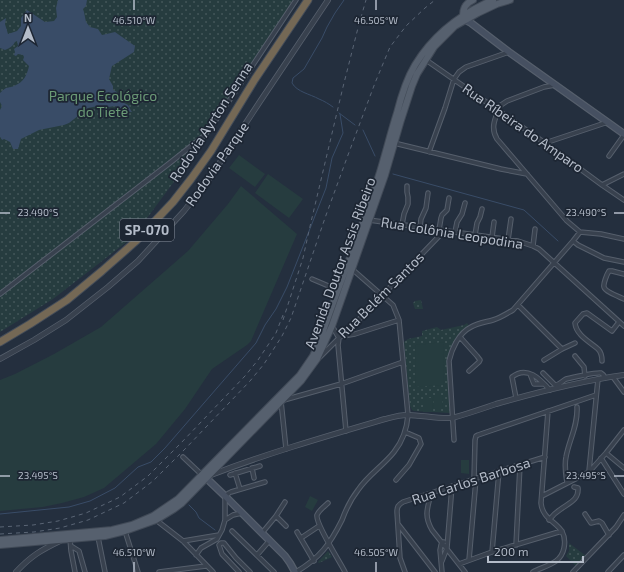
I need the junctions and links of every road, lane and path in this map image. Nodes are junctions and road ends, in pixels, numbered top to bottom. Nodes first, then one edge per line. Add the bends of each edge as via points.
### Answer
1 (296, 0) edge
2 (308, 0) edge
3 (328, 0) edge
4 (473, 0) edge
5 (493, 0) edge
6 (510, 0) edge
7 (502, 1) edge
8 (467, 18) junction
9 (509, 52) junction
10 (423, 58) junction
11 (454, 79) junction
12 (553, 83) junction
13 (497, 110) junction
14 (608, 122) junction
15 (624, 134) edge
16 (394, 143) junction
17 (546, 143) junction
18 (429, 152) junction
19 (609, 156) dead end
20 (527, 174) junction
21 (624, 174) edge
22 (602, 185) junction
23 (407, 186) dead end
24 (428, 193) dead end
25 (449, 198) dead end
26 (624, 200) edge
27 (465, 203) dead end
28 (482, 209) dead end
29 (511, 219) dead end
30 (369, 220) junction
31 (494, 222) dead end
32 (402, 225) junction
33 (420, 227) junction
34 (536, 229) dead end
35 (439, 230) junction
36 (444, 231) junction
37 (456, 232) junction
38 (580, 232) junction
39 (475, 235) junction
40 (492, 237) junction
41 (624, 239) edge
42 (508, 240) junction
43 (573, 241) junction
44 (533, 246) junction
45 (624, 262) edge
46 (554, 263) junction
47 (352, 269) junction
48 (624, 274) edge
49 (312, 279) dead end
50 (338, 290) junction
51 (0, 294) edge
52 (383, 296) junction
53 (624, 299) edge
54 (518, 304) junction
55 (399, 320) junction
56 (619, 322) junction
57 (332, 326) junction
58 (624, 326) edge
59 (340, 337) junction
60 (460, 337) junction
61 (0, 342) edge
62 (575, 343) dead end
63 (562, 348) junction
64 (575, 356) dead end
65 (317, 358) junction
66 (0, 359) edge
67 (544, 360) dead end
68 (602, 361) dead end
69 (403, 362) junction
70 (469, 372) dead end
71 (530, 373) junction
72 (543, 373) dead end
73 (624, 375) edge
74 (585, 376) junction
75 (613, 377) junction
76 (605, 378) junction
77 (598, 379) junction
78 (341, 384) junction
79 (544, 384) junction
80 (550, 390) junction
81 (624, 392) edge
82 (596, 395) junction
83 (516, 398) junction
84 (282, 401) junction
85 (577, 407) dead end
86 (548, 411) junction
87 (408, 415) junction
88 (452, 418) junction
89 (346, 430) junction
90 (624, 431) edge
91 (405, 432) junction
92 (454, 440) dead end
93 (286, 449) junction
94 (606, 453) junction
95 (183, 457) dead end
96 (545, 457) junction
97 (601, 458) junction
98 (222, 462) junction
99 (520, 464) junction
100 (237, 465) junction
101 (260, 466) dead end
102 (252, 468) junction
103 (624, 468) edge
104 (499, 471) junction
105 (588, 472) junction
106 (235, 473) junction
107 (230, 475) dead end
108 (206, 476) junction
109 (254, 478) dead end
110 (475, 479) junction
111 (396, 480) dead end
112 (265, 482) dead end
113 (567, 483) junction
114 (452, 486) junction
115 (574, 487) dead end
116 (240, 489) junction
117 (228, 494) junction
118 (431, 494) junction
119 (624, 494) edge
120 (542, 496) junction
121 (285, 502) dead end
122 (328, 503) dead end
123 (242, 513) junction
124 (585, 514) dead end
125 (624, 515) edge
126 (276, 516) junction
127 (156, 520) junction
128 (225, 520) junction
129 (549, 520) junction
130 (397, 523) junction
131 (286, 526) dead end
132 (320, 526) junction
133 (232, 531) dead end
134 (562, 531) junction
135 (125, 532) junction
136 (297, 532) dead end
137 (262, 533) junction
138 (219, 535) junction
139 (609, 535) junction
140 (98, 537) junction
141 (301, 538) junction
142 (70, 539) junction
143 (0, 540) edge
144 (63, 540) junction
145 (270, 540) junction
146 (183, 541) junction
147 (442, 542) junction
148 (447, 542) junction
149 (329, 543) junction
150 (0, 545) edge
151 (516, 545) junction
152 (71, 546) junction
153 (440, 550) junction
154 (446, 550) junction
155 (492, 552) junction
156 (624, 554) edge
157 (196, 555) junction
158 (257, 555) junction
159 (452, 556) junction
160 (442, 559) junction
161 (469, 560) junction
162 (314, 561) junction
163 (459, 564) junction
164 (206, 566) junction
165 (18, 571) edge
166 (75, 572) edge
167 (85, 572) edge
168 (105, 572) edge
169 (138, 572) edge
170 (159, 572) edge
171 (213, 572) edge
172 (239, 572) edge
173 (250, 572) edge
174 (274, 572) edge
175 (296, 572) edge
176 (345, 572) edge
177 (405, 572) edge
178 (435, 572) edge
179 (442, 572) edge
180 (465, 572) edge
181 (533, 572) edge
182 (573, 572) edge
183 (608, 572) edge

1 - 51 street via 204,135
2 - 61 highway, Rodovia Ayrton Senna / SP-070 via 211,151 168,207 136,241 67,300
3 - 66 street, Rodovia Parque via 209,179 174,222 138,261 104,291 66,320
4 - 8 main road via 464,8
5 - 8 main road, Avenida Doutor Assis Ribeiro
6 - 7 main road, Avenida Doutor Assis Ribeiro
7 - 8 main road, Avenida Doutor Assis Ribeiro
8 - 9 main road
8 - 10 main road, Avenida Doutor Assis Ribeiro via 441,32
9 - 11 street via 464,68
9 - 12 main road
10 - 11 street, Rua Ríbeira do Amparo
10 - 16 main road, Avenida Doutor Assis Ribeiro
10 - 50 main road, Avenida Doutor Assis Ribeiro via 414,66 402,94 380,173
11 - 13 street, Rua Ríbeira do Amparo
11 - 18 street
12 - 13 street via 507,101
12 - 14 main road
13 - 17 street, Rua Ríbeira do Amparo
13 - 20 street via 493,124 495,136
14 - 15 main road
14 - 17 street
15 - 19 street
16 - 18 street
16 - 30 main road, Avenida Doutor Assis Ribeiro
17 - 22 street, Rua Ríbeira do Amparo
18 - 20 street
20 - 38 street via 567,221
21 - 22 street
22 - 26 street, Rua Ríbeira do Amparo
23 - 32 street via 408,204
24 - 33 street
25 - 35 street
27 - 37 street via 457,222
28 - 39 street
29 - 42 street
30 - 32 street, Rua Colônia Leopodina
30 - 47 main road, Avenida Doutor Assis Ribeiro
31 - 40 street
32 - 33 street, Rua Colônia Leopodina
33 - 35 street, Rua Colônia Leopodina
34 - 44 street
35 - 36 street, Rua Colônia Leopodina
36 - 37 street, Rua Colônia Leopodina
36 - 52 street, Rua Belém Santos
37 - 39 street, Rua Colônia Leopodina
38 - 41 street
38 - 43 street
39 - 40 street, Rua Colônia Leopodina
40 - 42 street, Rua Colônia Leopodina
42 - 44 street, Rua Colônia Leopodina
43 - 45 street via 604,258
43 - 46 street
44 - 46 street, Rua Colônia Leopodina
46 - 54 street
46 - 56 street, Rua Colônia Leopodina
47 - 52 street
47 - 57 main road, Avenida Doutor Assis Ribeiro
48 - 53 street via 609,271 604,288
49 - 50 street
50 - 108 main road, Avenida Doutor Assis Ribeiro via 319,343 308,365
52 - 55 street via 393,305
52 - 59 street, Rua Belém Santos
54 - 60 street via 505,315 471,327
54 - 63 street
55 - 59 street
55 - 69 street
56 - 58 street, Rua Colônia Leopodina
56 - 68 street via 612,330 588,314 583,314 575,322 584,338 598,350
57 - 59 street
57 - 65 main road, Avenida Doutor Assis Ribeiro
59 - 65 street, Rua Belém Santos
59 - 78 street via 338,345
60 - 70 street via 480,360
60 - 88 street via 449,361
62 - 63 street
63 - 67 street
64 - 74 street via 584,367
65 - 84 main road, Avenida Doutor Assis Ribeiro via 310,370
69 - 78 street
69 - 87 street
71 - 79 street
71 - 79 street via 534,384
71 - 83 street via 524,372 512,377
72 - 74 street via 555,385 567,379
73 - 75 street
74 - 76 street via 601,373
75 - 76 street
75 - 81 street
76 - 77 street
77 - 80 street
77 - 82 street
78 - 84 street
78 - 89 street
79 - 80 street
80 - 83 street
82 - 86 street
82 - 105 street
83 - 88 street
84 - 93 street
84 - 98 main road, Avenida Doutor Assis Ribeiro
85 - 113 street via 575,428 566,457
86 - 96 street
86 - 110 street via 476,436
87 - 88 street
87 - 89 street
87 - 91 street
88 - 92 street
89 - 93 street
90 - 94 street
91 - 111 street via 420,438 421,444 409,465
91 - 149 street via 395,451 358,489
93 - 100 street
94 - 97 street
94 - 103 street
95 - 108 street
96 - 99 street, Rua Carlos Barbosa
96 - 120 street
97 - 105 street
97 - 119 street
98 - 100 street via 225,465
98 - 108 main road, Avenida Doutor Assis Ribeiro
99 - 104 street, Rua Carlos Barbosa
99 - 151 street
100 - 108 street
101 - 102 street
102 - 106 street
102 - 109 street
104 - 110 street, Rua Carlos Barbosa
104 - 155 street
105 - 113 street
106 - 107 street
106 - 116 street
108 - 117 main road
108 - 127 main road, Avenida Doutor Assis Ribeiro via 182,503
108 - 143 main road via 153,516 132,525 112,530
110 - 114 street, Rua Carlos Barbosa
110 - 161 street
112 - 116 street
113 - 120 street
114 - 118 street, Rua Carlos Barbosa
114 - 148 street
115 - 129 street via 578,488 575,499
116 - 117 street
117 - 123 main road
117 - 128 street
118 - 130 street, Rua Carlos Barbosa via 403,502 398,506
118 - 147 street via 427,512 428,522
120 - 129 street via 542,509
121 - 126 street
122 - 132 street via 317,514
123 - 128 street
123 - 137 main road
124 - 139 street via 591,524 601,522
125 - 139 street
126 - 131 street
126 - 137 street
127 - 135 main road, Avenida Doutor Assis Ribeiro
127 - 146 street
128 - 138 street
129 - 134 street
130 - 177 street via 400,558
130 - 178 street
132 - 141 street
132 - 149 street
133 - 158 street
134 - 151 street
134 - 181 street via 565,544 562,554 550,564
135 - 140 main road, Avenida Doutor Assis Ribeiro
135 - 169 street
136 - 141 street
137 - 145 main road
138 - 146 street
138 - 157 street via 201,548
139 - 182 street
140 - 142 main road, Avenida Doutor Assis Ribeiro
140 - 168 street
141 - 162 street
142 - 144 main road, Avenida Doutor Assis Ribeiro
142 - 152 street
144 - 150 main road, Avenida Doutor Assis Ribeiro
144 - 165 street via 32,556
145 - 158 street
145 - 175 main road
146 - 157 street
147 - 148 street
147 - 153 street
147 - 154 street
148 - 154 street
149 - 162 street
149 - 176 street
151 - 155 street
152 - 166 street
152 - 167 street via 79,551
153 - 154 street
153 - 160 street
154 - 159 street
154 - 160 street
155 - 161 street
156 - 183 street
157 - 164 street
158 - 174 street
159 - 160 street via 445,556
159 - 163 street
160 - 179 street
161 - 163 street
162 - 175 street
163 - 180 street
164 - 170 street
164 - 171 street
172 - 173 street via 222,554 219,544 222,542

